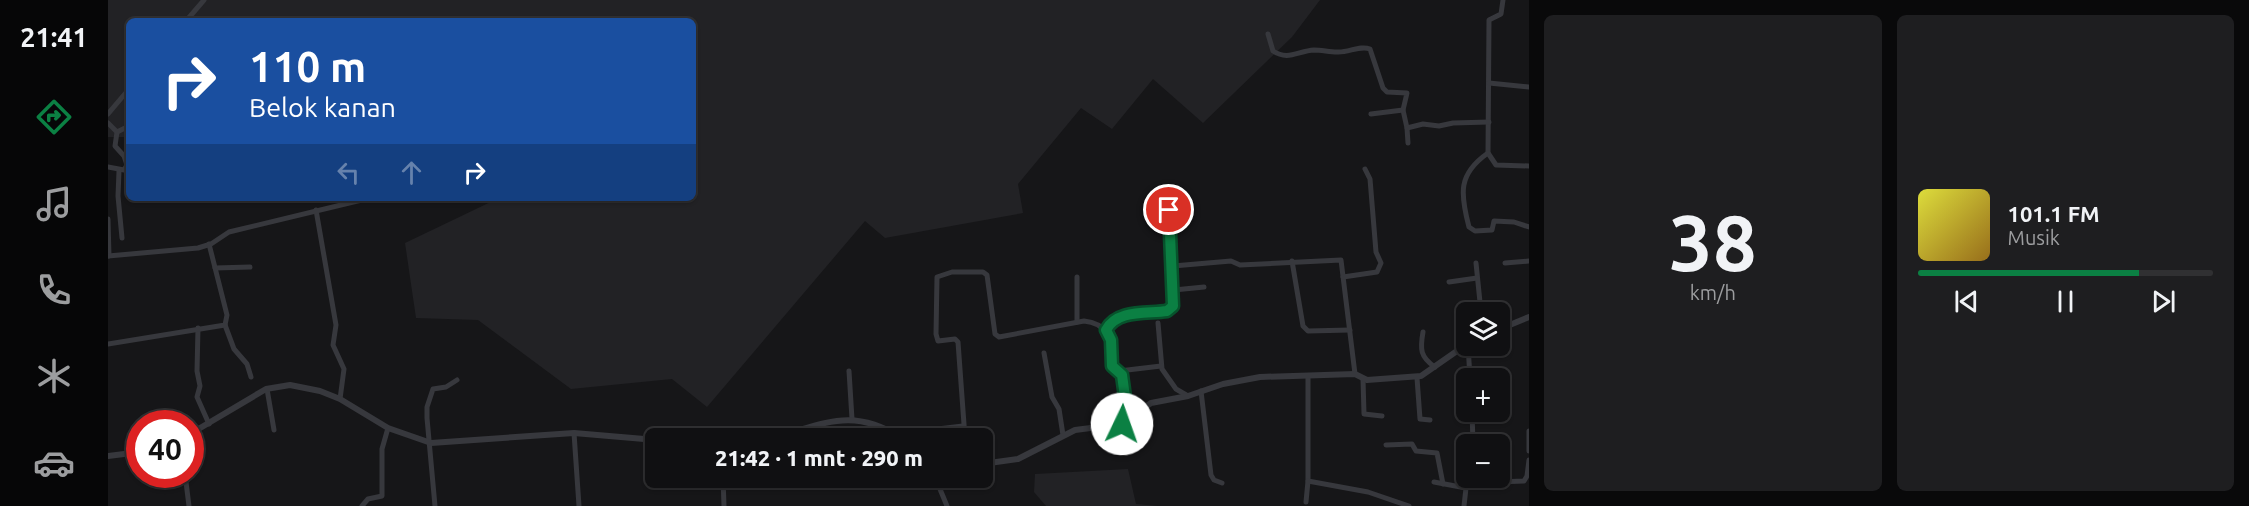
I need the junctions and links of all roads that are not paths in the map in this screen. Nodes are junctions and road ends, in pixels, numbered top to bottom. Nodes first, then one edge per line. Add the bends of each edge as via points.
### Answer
1 (204, 0) edge
2 (1503, 0) edge
3 (189, 18) edge
4 (1268, 34) dead end
5 (1489, 83) junction
6 (1529, 87) edge
7 (126, 95) edge
8 (1403, 110) junction
9 (108, 114) edge
10 (1371, 114) dead end
11 (1489, 122) junction
12 (108, 123) edge
13 (126, 128) edge
14 (1407, 128) junction
15 (117, 132) junction
16 (1408, 143) dead end
17 (1488, 153) junction
18 (126, 162) edge
19 (1529, 166) edge
20 (108, 167) edge
21 (126, 167) edge
22 (1365, 169) dead end
23 (119, 171) junction
24 (356, 201) edge
25 (316, 210) junction
26 (1169, 210) dead end
27 (108, 219) edge
28 (1529, 228) edge
29 (122, 238) dead end
30 (209, 244) junction
31 (108, 256) edge
32 (1292, 261) junction
33 (1529, 261) edge
34 (1476, 263) dead end
35 (1505, 263) dead end
36 (1173, 266) junction
37 (250, 267) dead end
38 (215, 268) junction
39 (1077, 277) dead end
40 (1343, 277) junction
41 (1477, 278) junction
42 (1449, 282) dead end
43 (1204, 287) dead end
44 (1174, 290) junction
45 (1481, 302) edge
46 (1529, 317) edge
47 (1077, 322) junction
48 (1158, 322) dead end
49 (225, 325) junction
50 (1510, 325) edge
51 (198, 328) junction
52 (1106, 330) junction
53 (1350, 330) junction
54 (1423, 332) dead end
55 (108, 344) edge
56 (1044, 353) dead end
57 (1456, 353) edge
58 (1161, 366) junction
59 (1435, 367) junction
60 (849, 371) dead end
61 (1119, 371) junction
62 (1355, 375) junction
63 (251, 377) dead end
64 (1308, 377) junction
65 (1417, 378) junction
66 (1363, 379) junction
67 (457, 380) dead end
68 (267, 388) junction
69 (1201, 392) junction
70 (1188, 396) junction
71 (340, 399) junction
72 (1382, 416) dead end
73 (852, 419) junction
74 (1128, 419) junction
75 (1430, 420) dead end
76 (208, 424) junction
77 (204, 426) edge
78 (963, 426) joint
79 (877, 427) edge
80 (388, 428) junction
81 (805, 428) edge
82 (946, 428) edge
83 (274, 430) dead end
84 (1529, 431) edge
85 (574, 433) junction
86 (1063, 435) junction
87 (645, 439) edge
88 (431, 443) junction
89 (1386, 445) dead end
90 (1529, 451) edge
91 (126, 454) edge
92 (108, 456) edge
93 (1529, 460) edge
94 (993, 462) edge
95 (1308, 481) junction
96 (1434, 482) dead end
97 (1510, 482) edge
98 (1222, 483) dead end
99 (1443, 483) junction
100 (1456, 483) edge
101 (187, 488) edge
102 (723, 488) edge
103 (940, 488) edge
104 (1468, 488) edge
105 (1386, 498) junction
106 (1306, 502) dead end
107 (189, 506) edge
108 (362, 506) edge
109 (435, 506) edge
110 (579, 506) edge
111 (724, 506) edge
112 (947, 506) edge
113 (1384, 506) edge
114 (1409, 506) edge
115 (1464, 506) edge

1 - 3 street
2 - 5 street via 1502,14 1489,20
4 - 8 street via 1273,51 1288,57 1310,50 1337,52 1367,47 1383,88 1387,92 1407,93
5 - 6 street
5 - 11 street
7 - 9 street
8 - 10 street
8 - 14 street
11 - 14 street
11 - 17 street
12 - 15 street
13 - 15 street
14 - 16 street
15 - 18 street via 115,146
17 - 19 street via 1496,165
17 - 28 street via 1473,165 1464,181 1469,226 1475,231 1492,230 1494,221 1502,220
20 - 23 street
21 - 23 street
22 - 40 street via 1370,179 1376,252 1381,263 1377,272
23 - 29 street
24 - 25 street
25 - 30 street via 230,232
25 - 71 street via 336,325 333,345 344,369
26 - 36 street
27 - 31 street
30 - 31 street via 184,250
30 - 38 street
32 - 36 street
32 - 40 street via 1341,260
32 - 53 street via 1303,326 1308,330
33 - 35 street
34 - 41 street
36 - 44 street
37 - 38 street
38 - 49 street via 227,315
39 - 47 street
40 - 53 street
41 - 42 street
41 - 45 street
43 - 44 street
44 - 52 street via 1175,301 1170,310 1119,316
46 - 50 street
47 - 52 street via 1092,322
47 - 78 street via 999,337 993,325 987,275 952,272 937,277 936,334 938,341 958,342
48 - 58 street
49 - 51 street
49 - 63 street
51 - 55 street
51 - 76 street via 197,397
52 - 61 street via 1111,340 1112,366
53 - 62 street
54 - 59 street via 1421,352
56 - 86 street
57 - 59 street
58 - 61 street
58 - 70 street via 1176,389
59 - 65 street
60 - 73 street
61 - 74 street
62 - 64 street
62 - 66 street
64 - 69 street via 1243,380
64 - 95 street
65 - 66 street
65 - 75 street via 1420,419
66 - 72 street via 1364,414
67 - 88 street via 433,389 427,407
68 - 71 street via 304,386
68 - 76 street
68 - 83 street
69 - 70 street
69 - 98 street via 1211,475
70 - 74 street via 1151,403
71 - 80 street
73 - 79 street
73 - 81 street
74 - 86 street via 1116,426
76 - 77 street
78 - 82 street
80 - 88 street
80 - 108 street via 382,448 382,496 368,499
84 - 90 street
85 - 87 street
85 - 88 street
85 - 110 street
86 - 94 street via 1018,459
88 - 109 street via 430,475
89 - 99 street via 1412,444 1416,451 1437,453
91 - 92 street
93 - 97 street via 1524,481
95 - 105 street
95 - 106 street
96 - 99 street
99 - 100 street
101 - 107 street
102 - 111 street
103 - 112 street
104 - 115 street
105 - 113 street
105 - 114 street

